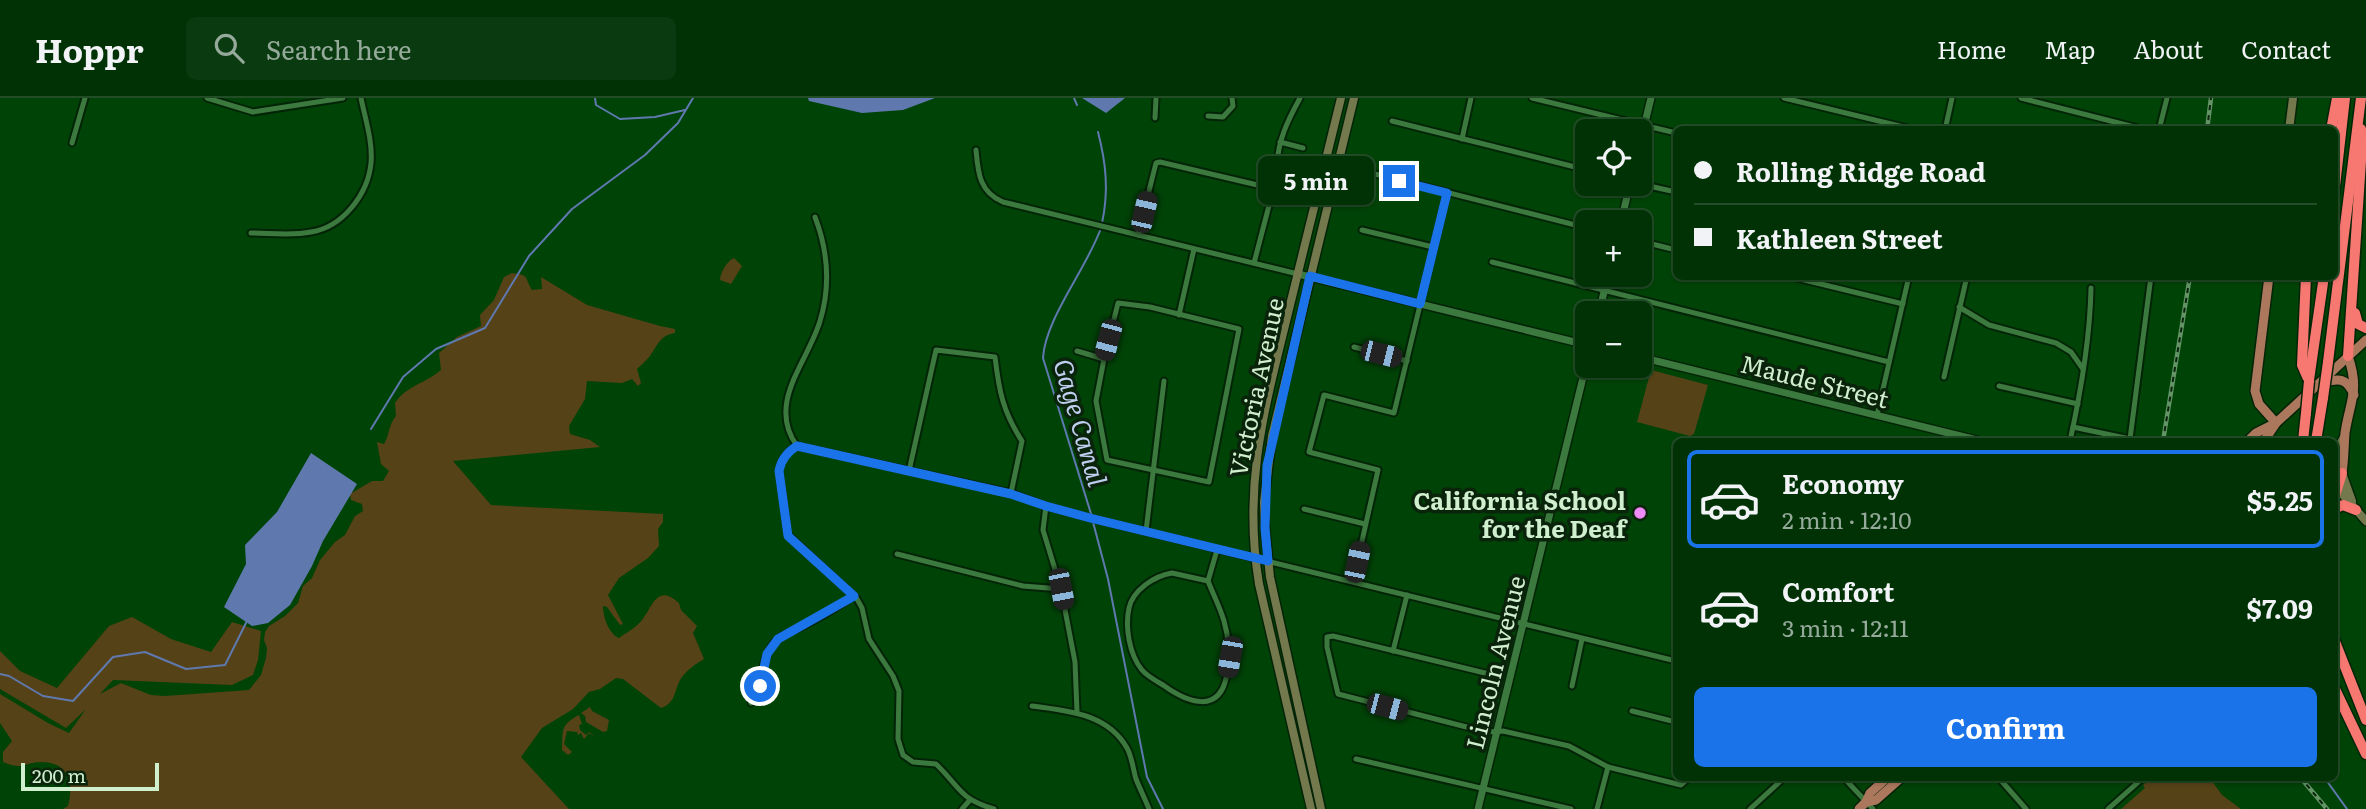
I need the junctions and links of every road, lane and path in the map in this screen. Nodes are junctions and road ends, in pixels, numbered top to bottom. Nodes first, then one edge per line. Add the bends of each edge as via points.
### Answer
1 (85, 98) edge
2 (207, 98) edge
3 (343, 98) edge
4 (361, 98) edge
5 (1156, 98) edge
6 (1232, 98) edge
7 (1300, 98) edge
8 (1341, 98) edge
9 (1354, 98) edge
10 (1471, 98) edge
11 (1532, 98) edge
12 (1651, 98) edge
13 (1784, 98) edge
14 (1952, 98) edge
15 (2021, 98) edge
16 (2167, 98) edge
17 (2293, 98) edge
18 (2337, 98) edge
19 (2345, 98) edge
20 (2360, 101) edge
21 (1208, 116) dead end
22 (1154, 118) dead end
23 (1619, 119) edge
24 (1646, 119) edge
25 (1392, 121) dead end
26 (1900, 126) edge
27 (1946, 126) edge
28 (2130, 126) edge
29 (2160, 126) edge
30 (2290, 126) edge
31 (2332, 126) edge
32 (1652, 127) edge
33 (1673, 132) edge
34 (1462, 139) junction
35 (1280, 142) junction
36 (72, 143) dead end
37 (1303, 148) dead end
38 (976, 150) dead end
39 (2338, 160) edge
40 (1277, 165) dead end
41 (1575, 167) edge
42 (1376, 174) dead end
43 (1652, 187) edge
44 (1673, 191) edge
45 (1447, 193) junction
46 (815, 216) dead end
47 (1575, 225) edge
48 (1362, 230) dead end
49 (251, 233) dead end
50 (1138, 236) junction
51 (1652, 244) edge
52 (1433, 247) junction
53 (1194, 249) junction
54 (1673, 249) edge
55 (1492, 262) dead end
56 (1254, 263) junction
57 (1298, 274) junction
58 (1310, 276) junction
59 (1804, 280) edge
60 (1908, 280) edge
61 (1966, 280) edge
62 (2150, 280) edge
63 (2269, 280) edge
64 (2306, 280) edge
65 (2324, 280) edge
66 (1605, 287) edge
67 (2091, 288) dead end
68 (1604, 290) junction
69 (2354, 298) junction
70 (1602, 301) edge
71 (1420, 304) junction
72 (1903, 304) junction
73 (1959, 307) junction
74 (1179, 315) junction
75 (2366, 328) edge
76 (2366, 340) edge
77 (1575, 342) edge
78 (1354, 347) dead end
79 (1077, 351) dead end
80 (2348, 356) junction
81 (1104, 359) junction
82 (1407, 360) junction
83 (1652, 360) edge
84 (1889, 362) junction
85 (2083, 369) junction
86 (1944, 377) dead end
87 (1583, 378) edge
88 (1164, 381) dead end
89 (2314, 382) junction
90 (1999, 386) dead end
91 (2354, 396) junction
92 (2078, 404) junction
93 (1877, 415) junction
94 (2276, 423) junction
95 (2073, 427) junction
96 (2345, 435) junction
97 (1969, 438) edge
98 (2071, 438) edge
99 (2125, 438) edge
100 (2130, 438) edge
101 (2251, 438) edge
102 (2266, 438) edge
103 (2303, 438) edge
104 (2316, 438) edge
105 (792, 439) junction
106 (797, 446) junction
107 (2338, 448) edge
108 (790, 449) junction
109 (1152, 470) junction
110 (908, 471) junction
111 (2338, 480) edge
112 (1011, 494) junction
113 (1046, 506) junction
114 (2338, 507) edge
115 (1304, 509) dead end
116 (2356, 510) junction
117 (2366, 521) edge
118 (1365, 524) junction
119 (1146, 531) junction
120 (1217, 550) junction
121 (897, 554) dead end
122 (1254, 558) junction
123 (1268, 561) junction
124 (1208, 581) junction
125 (1353, 582) junction
126 (1061, 589) junction
127 (1407, 595) junction
128 (854, 596) junction
129 (1523, 623) junction
130 (1581, 639) junction
131 (2338, 649) edge
132 (1393, 652) junction
133 (1673, 660) edge
134 (1489, 674) dead end
135 (1572, 686) dead end
136 (2338, 695) edge
137 (751, 703) dead end
138 (1032, 706) dead end
139 (1632, 711) dead end
140 (1077, 712) junction
141 (2366, 720) edge
142 (1673, 721) edge
143 (1495, 732) junction
144 (2366, 754) edge
145 (1356, 759) dead end
146 (1608, 767) junction
147 (1686, 781) edge
148 (1781, 781) edge
149 (1846, 781) edge
150 (1884, 781) edge
151 (1897, 781) edge
152 (2002, 781) edge
153 (2140, 781) edge
154 (1482, 788) junction
155 (970, 800) junction
156 (1866, 807) edge
157 (962, 809) edge
158 (994, 809) edge
159 (1150, 809) edge
160 (1311, 809) edge
161 (1321, 809) edge
162 (1478, 809) edge
163 (1571, 809) edge
164 (1597, 809) edge
165 (1750, 809) edge
166 (2026, 809) edge
167 (2108, 809) edge

1 - 36 street
2 - 3 street via 253,111
4 - 49 street via 372,161 366,183 351,207 334,223 313,232
5 - 22 street
6 - 21 street via 1233,106 1223,117
7 - 35 street
8 - 57 main road, Victoria Avenue
9 - 58 main road, Victoria Avenue
10 - 34 street
11 - 23 street
12 - 24 street
13 - 26 street
14 - 27 street
15 - 28 street
16 - 29 street
17 - 30 main road
18 - 31 highway
19 - 39 highway
20 - 69 highway
20 - 104 highway, bridge
25 - 34 street
32 - 33 street
34 - 41 street
35 - 37 street
35 - 40 street
38 - 50 street via 980,182 994,198
42 - 45 street
43 - 44 street
45 - 47 street
45 - 52 street
46 - 105 street via 828,267 827,292 810,349 785,402
48 - 52 street
50 - 53 street
50 - 56 street via 1156,163 1266,187 1270,192
51 - 54 street
52 - 71 street
53 - 56 street
53 - 74 street
55 - 68 street
56 - 57 street
57 - 58 street
57 - 122 main road, Victoria Avenue via 1256,450
58 - 71 street
58 - 123 main road, Victoria Avenue via 1267,466
59 - 72 street
60 - 72 street
61 - 73 street
62 - 100 street
63 - 94 main road via 2255,391 2259,404
64 - 89 highway via 2302,365
65 - 89 highway
66 - 68 street
67 - 85 street
68 - 70 street
68 - 84 street
69 - 75 highway via 2356,321
69 - 80 highway
71 - 77 street
71 - 82 street
72 - 84 street
73 - 85 street via 1989,325 2056,343 2071,352
73 - 86 street
74 - 81 street via 1118,303
74 - 109 street via 1239,329 1209,482
76 - 80 main road
78 - 82 street
79 - 81 street
80 - 89 main road
80 - 91 main road via 2356,380
81 - 109 street via 1096,401 1107,460
82 - 118 street via 1394,413 1324,395 1309,453 1378,470
83 - 93 street, Maude Street
84 - 93 street
85 - 92 street
87 - 129 street, Lincoln Avenue
88 - 109 street
89 - 91 main road via 2341,379
89 - 94 main road
89 - 103 highway, bridge
90 - 92 street
91 - 96 main road
92 - 95 street
93 - 97 street, Maude Street
94 - 101 main road
94 - 102 main road
95 - 98 street
95 - 99 street
96 - 107 main road
96 - 111 main road
105 - 106 street
105 - 108 street
106 - 108 street
106 - 110 street
108 - 128 street via 779,471 788,536
109 - 119 street
110 - 112 street
110 - 112 street via 936,349 995,357 999,391 1022,441
111 - 116 main road
111 - 116 main road
112 - 113 street
113 - 119 street
113 - 126 street via 1043,530
114 - 116 highway
115 - 118 street
116 - 117 main road
118 - 125 street
119 - 120 street
120 - 122 street
120 - 124 street
121 - 126 street via 1023,586
122 - 123 street
122 - 160 main road, Victoria Avenue
123 - 125 street
123 - 161 main road, Victoria Avenue
124 - 124 street via 1160,575 1138,591 1126,621 1129,641 1143,671 1194,703 1217,697 1225,687 1230,657 1224,622
125 - 127 street
126 - 140 street via 1075,662
127 - 129 street
127 - 132 street
128 - 137 street via 772,644
128 - 155 street via 862,608 869,639 899,691 902,755 913,762 936,764
129 - 130 street
129 - 143 street, Lincoln Avenue
130 - 133 street
130 - 135 street
131 - 141 highway
132 - 134 street
132 - 143 street via 1327,638 1338,694
136 - 144 highway
138 - 140 street
139 - 142 street
140 - 159 street via 1102,722 1128,749
143 - 146 street via 1569,746
143 - 154 street, Lincoln Avenue
145 - 154 street
146 - 147 street via 1681,785
146 - 164 street
148 - 165 street
149 - 156 street
150 - 156 main road via 1870,793
151 - 156 main road
152 - 166 street
153 - 167 street
154 - 162 street, Lincoln Avenue
154 - 163 street
155 - 157 street
155 - 158 street

